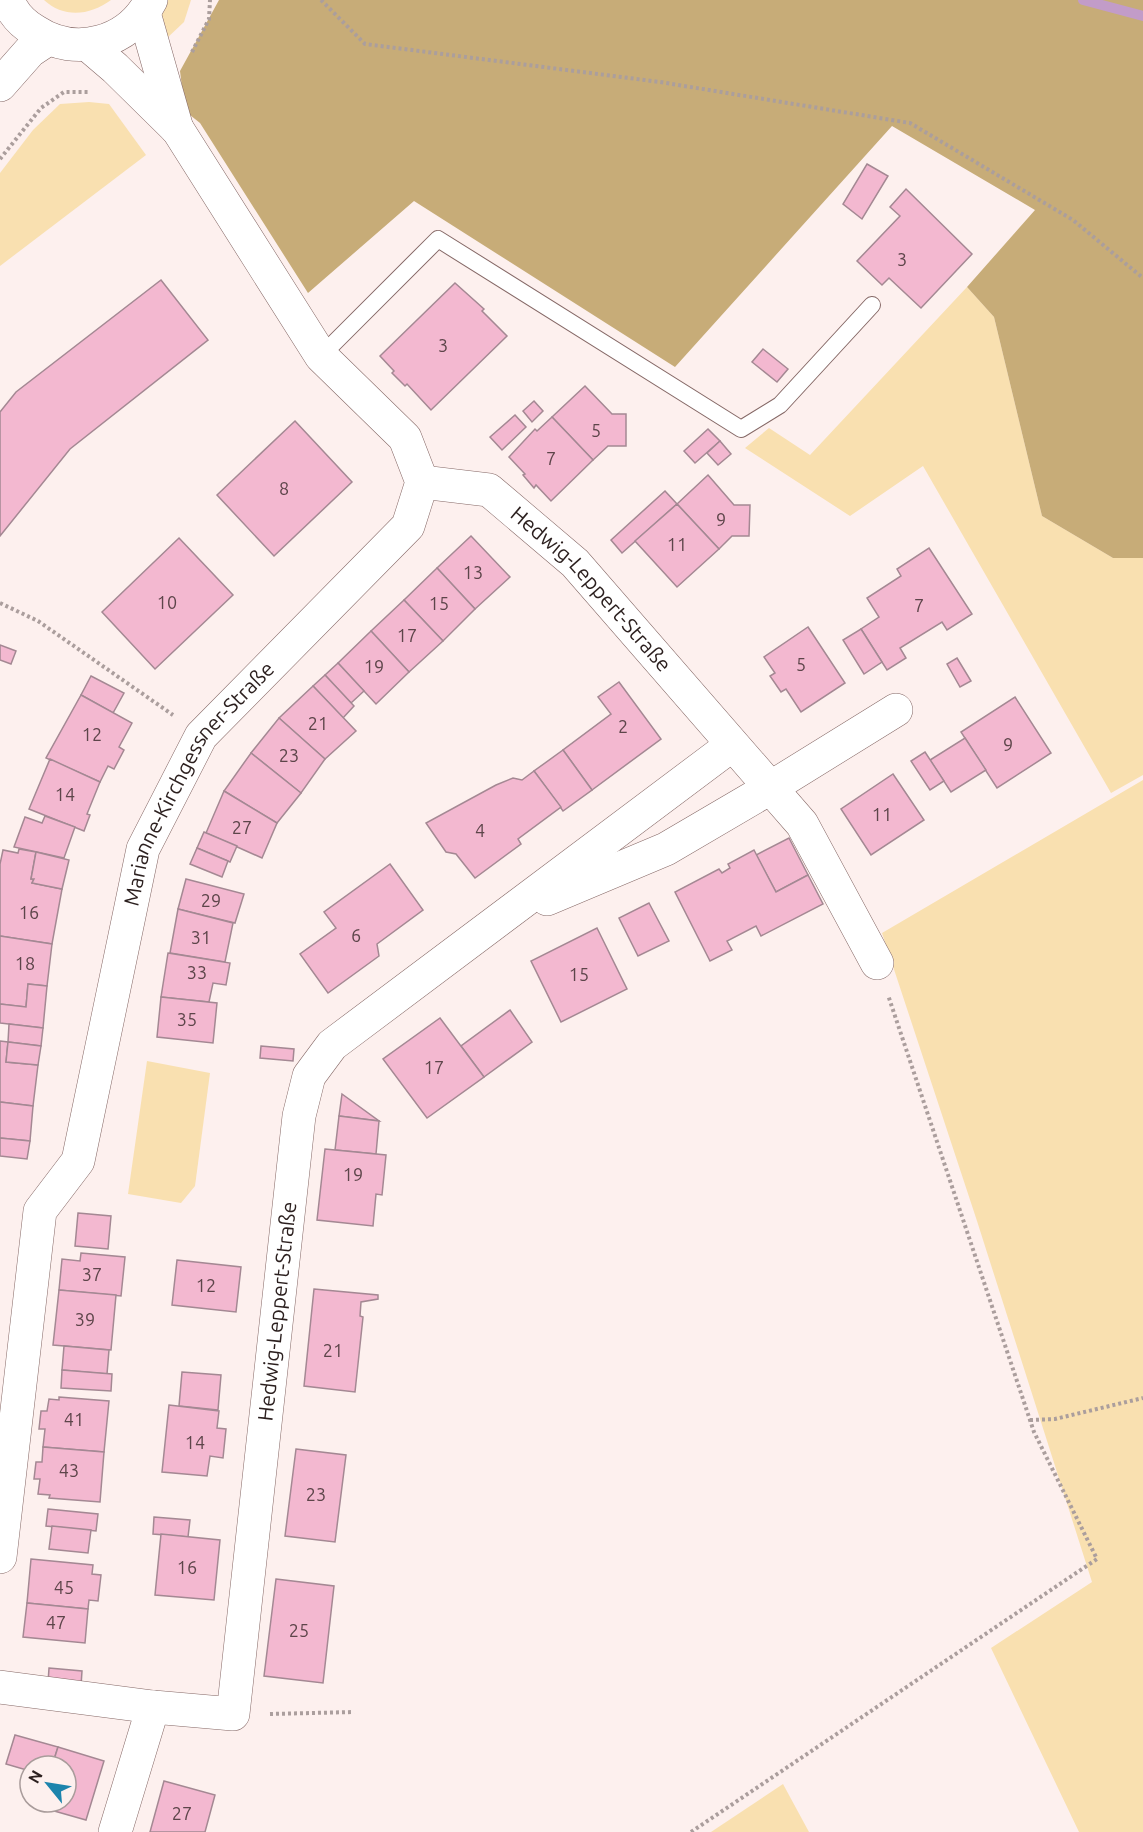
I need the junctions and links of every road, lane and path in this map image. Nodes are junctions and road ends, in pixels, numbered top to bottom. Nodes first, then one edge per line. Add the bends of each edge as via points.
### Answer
1 (321, 0) edge
2 (148, 7) edge
3 (6, 13) edge
4 (48, 39) junction
5 (88, 45) junction
6 (0, 86) edge
7 (178, 130) junction
8 (1143, 278) edge
9 (872, 305) dead end
10 (321, 356) junction
11 (422, 482) junction
12 (0, 603) edge
13 (896, 710) dead end
14 (201, 736) junction
15 (732, 745) junction
16 (770, 788) junction
17 (501, 918) junction
18 (877, 963) joint
19 (1143, 1398) edge
20 (1030, 1420) junction
21 (0, 1557) edge
22 (0, 1687) edge
23 (153, 1707) junction
24 (354, 1712) dead end
25 (233, 1714) junction
26 (115, 1832) edge
27 (691, 1832) edge

1 - 8 path via 365,44 660,82 910,123 1073,220
2 - 5 street via 125,31
2 - 7 street
3 - 4 street
4 - 5 street via 67,45
4 - 6 street via 30,51
5 - 7 street
7 - 10 street
9 - 10 lane via 780,405 741,429 438,239
10 - 11 street via 405,438
11 - 14 street, Marianne-Kirchgessner-Straße via 408,526
11 - 15 street, Hedwig-Leppert-Straße via 489,490 498,497 575,563
12 - 14 path via 38,621
13 - 16 street, Hedwig-Leppert-Straße
14 - 21 street, Marianne-Kirchgessner-Straße via 143,849 78,1161 40,1211
15 - 16 street, Hedwig-Leppert-Straße
15 - 17 street, Hedwig-Leppert-Straße
16 - 17 street, Hedwig-Leppert-Straße via 666,849
16 - 18 street, Hedwig-Leppert-Straße via 802,824
17 - 25 street, Hedwig-Leppert-Straße via 332,1045 309,1076 299,1116
18 - 20 path
19 - 20 path via 1055,1419
20 - 27 path via 1097,1559
22 - 23 street
23 - 25 street
23 - 26 street
24 - 25 path

